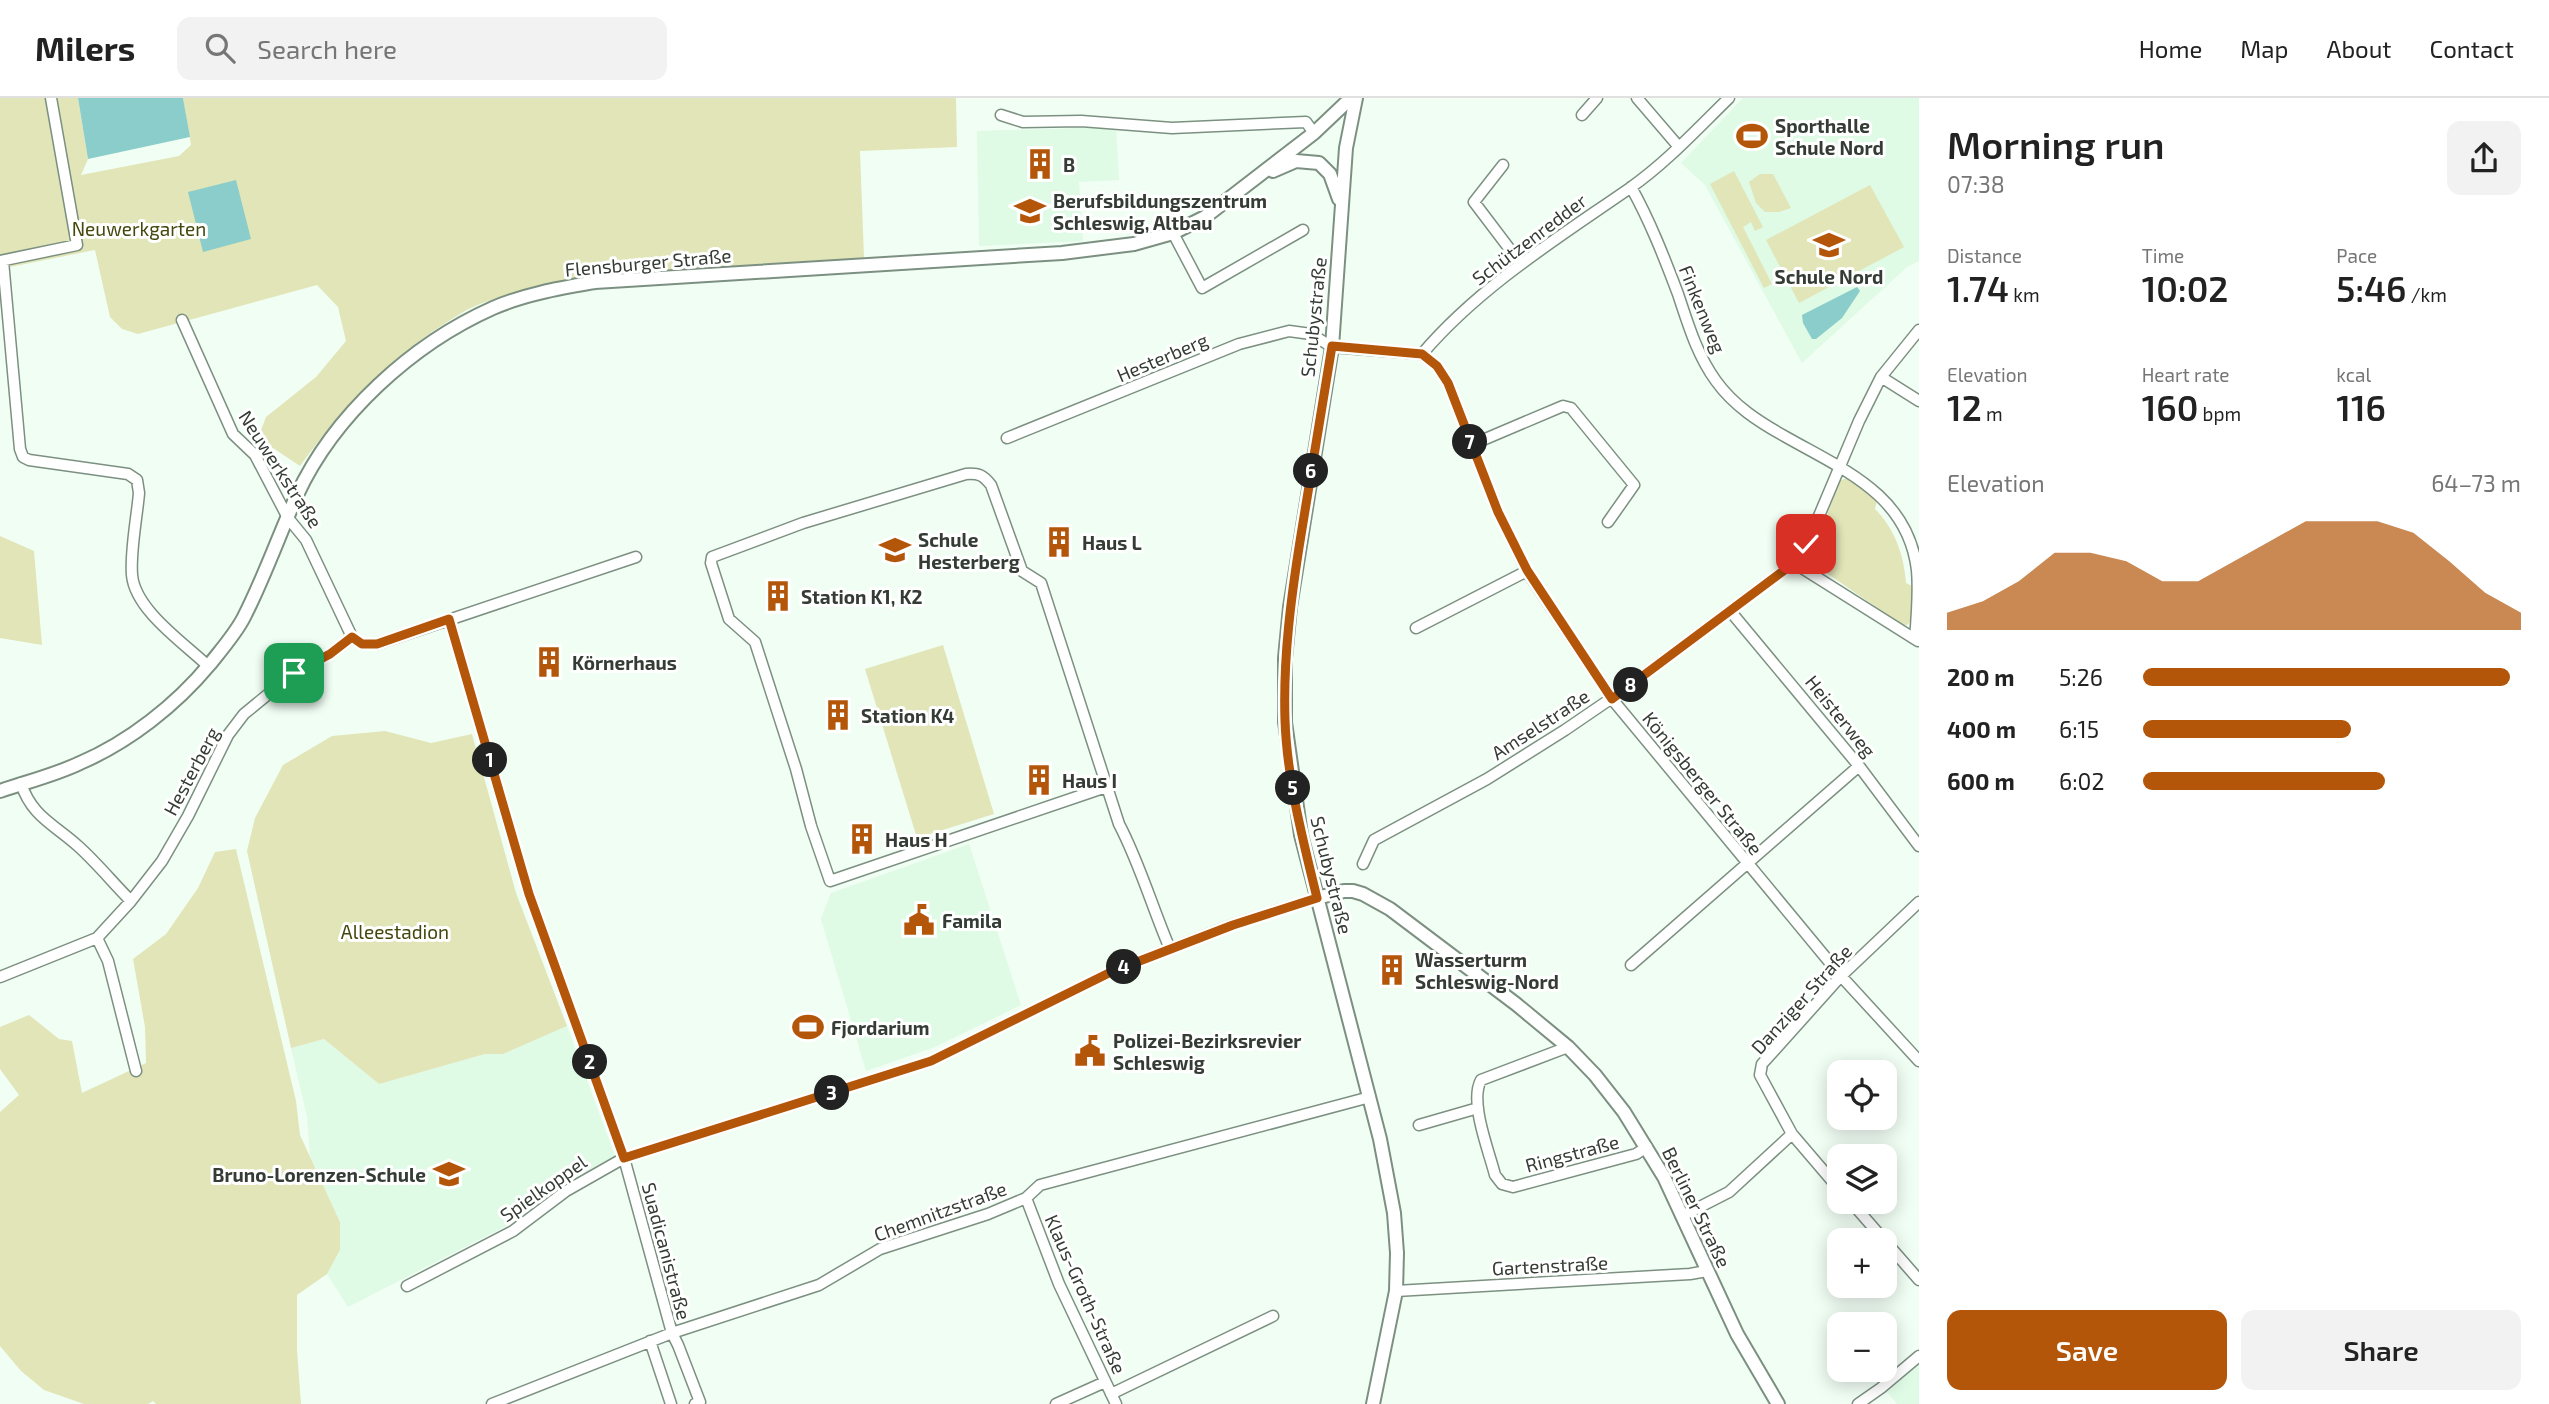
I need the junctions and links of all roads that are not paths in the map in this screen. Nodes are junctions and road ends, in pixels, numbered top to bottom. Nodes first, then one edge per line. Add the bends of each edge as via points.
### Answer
1 (51, 98) edge
2 (1354, 98) edge
3 (1597, 98) edge
4 (1637, 98) edge
5 (1729, 98) edge
6 (1001, 115) dead end
7 (1582, 115) dead end
8 (1314, 133) junction
9 (1679, 147) junction
10 (1503, 165) dead end
11 (1260, 176) junction
12 (1630, 187) junction
13 (1342, 209) junction
14 (1303, 230) dead end
15 (1173, 233) junction
16 (2, 261) edge
17 (1521, 264) junction
18 (182, 320) dead end
19 (1919, 330) edge
20 (1332, 346) junction
21 (1422, 354) junction
22 (1881, 377) junction
23 (1919, 401) edge
24 (1007, 438) dead end
25 (1471, 445) junction
26 (1839, 467) junction
27 (288, 519) junction
28 (1608, 522) dead end
29 (636, 557) dead end
30 (1794, 563) junction
31 (1527, 570) junction
32 (1731, 612) junction
33 (449, 619) junction
34 (1416, 628) dead end
35 (352, 637) junction
36 (1917, 641) edge
37 (208, 666) junction
38 (1612, 699) junction
39 (1859, 766) junction
40 (22, 783) junction
41 (1106, 787) junction
42 (0, 791) edge
43 (1919, 846) edge
44 (1363, 864) dead end
45 (1747, 864) junction
46 (1317, 898) junction
47 (131, 901) junction
48 (1919, 902) edge
49 (97, 938) junction
50 (1170, 948) junction
51 (1631, 965) dead end
52 (1841, 976) junction
53 (0, 977) edge
54 (1568, 1047) junction
55 (1919, 1061) edge
56 (136, 1071) dead end
57 (1370, 1097) junction
58 (1478, 1108) junction
59 (1419, 1125) dead end
60 (1792, 1134) junction
61 (1647, 1147) junction
62 (624, 1158) junction
63 (1827, 1175) edge
64 (1026, 1198) junction
65 (1861, 1214) edge
66 (1682, 1216) junction
67 (1874, 1228) edge
68 (1897, 1255) edge
69 (1707, 1271) junction
70 (1919, 1280) edge
71 (407, 1286) dead end
72 (1396, 1291) junction
73 (1273, 1317) dead end
74 (671, 1333) junction
75 (650, 1341) junction
76 (1919, 1356) edge
77 (1105, 1382) junction
78 (1113, 1399) edge
79 (492, 1404) edge
80 (671, 1404) edge
81 (695, 1404) edge
82 (1056, 1404) edge
83 (1373, 1404) edge
84 (1777, 1404) edge
85 (1858, 1404) edge

1 - 16 street via 77,245
2 - 8 street, Flensburger Straße
2 - 13 street, Schubystraße
3 - 7 street
4 - 9 street
5 - 9 street, Schützenredder
6 - 8 street via 1023,122 1172,128 1306,122
8 - 11 street, Flensburger Straße
9 - 12 street, Schützenredder
10 - 17 street via 1475,202
11 - 13 street via 1296,161 1319,163 1330,174
11 - 15 street, Flensburger Straße via 1205,217
12 - 17 street, Schützenredder
12 - 26 street, Finkenweg via 1647,216 1694,341 1716,380 1760,422
13 - 20 street, Schubystraße
14 - 15 street via 1202,288
15 - 27 street, Flensburger Straße via 1135,244 1075,252 595,282 520,299 482,313 385,377 333,436
16 - 37 street via 23,457 128,474 137,481 132,575 136,591 144,606
17 - 21 street, Schützenredder
18 - 27 street, Neuwerkstraße via 233,434 255,455
19 - 22 street, Amselstraße
20 - 21 street
20 - 24 street, Hesterberg via 1311,334 1272,334
20 - 46 street, Schubystraße via 1285,658 1291,772
21 - 25 street, Königsberger Straße via 1448,383
22 - 23 street
22 - 26 street, Amselstraße
25 - 28 street via 1563,406 1571,408 1634,485
25 - 31 street, Königsberger Straße
26 - 30 street, Amselstraße
26 - 36 street, Finkenweg via 1880,495 1910,539 1918,577
27 - 35 street, Neuwerkstraße via 306,540
27 - 37 street, Flensburger Straße via 243,619
29 - 33 street
30 - 32 street, Amselstraße
30 - 36 street
31 - 34 street
31 - 38 street, Königsberger Straße
32 - 38 street, Amselstraße
32 - 39 street, Heisterweg
33 - 35 street via 377,644 362,644
33 - 62 street, Suadicanistraße via 529,894
35 - 47 street, Hesterberg via 294,673 244,714 162,861
37 - 40 street, Flensburger Straße via 168,706 118,745
38 - 44 street, Amselstraße via 1531,752 1386,832 1374,840
38 - 45 street, Königsberger Straße
39 - 43 street, Heisterweg
39 - 45 street
40 - 42 street, Flensburger Straße
40 - 47 street via 35,811 80,847
41 - 41 street via 1041,583 1022,571 985,477 953,478 803,523 712,557 729,619 755,642 830,881
41 - 50 street
45 - 51 street
45 - 52 street, Königsberger Straße
46 - 50 street, Spielkoppel
46 - 54 street, Berliner Straße via 1344,891 1363,894 1390,909
46 - 57 street, Schubystraße
47 - 49 street, Hesterberg
48 - 52 street, Danziger Straße
49 - 53 street, Hesterberg
49 - 56 street via 108,961
50 - 62 street, Spielkoppel via 1111,972 931,1061
52 - 55 street, Königsberger Straße
52 - 60 street, Danziger Straße via 1762,1064 1760,1075
54 - 58 street, Ringstraße via 1481,1080 1476,1088
54 - 61 street, Berliner Straße via 1624,1112
57 - 64 street, Chemnitzstraße via 1040,1185
57 - 72 street, Schubystraße via 1389,1175
58 - 59 street
58 - 61 street, Ringstraße via 1495,1175 1502,1184 1513,1187 1636,1154
60 - 63 street, Danziger Straße
60 - 66 street via 1729,1192
61 - 66 street, Berliner Straße
62 - 71 street, Spielkoppel via 566,1191 513,1231
62 - 74 street, Suadicanistraße
64 - 74 street, Chemnitzstraße via 880,1249 819,1285
64 - 77 street, Klaus-Groth-Straße via 1059,1284
65 - 67 street
66 - 69 street, Berliner Straße
68 - 70 street
69 - 72 street, Gartenstraße
69 - 84 street, Berliner Straße
72 - 83 street, Schubystraße
73 - 78 street
74 - 75 street, Chemnitzstraße
74 - 81 street, Suadicanistraße via 699,1402
75 - 79 street, Chemnitzstraße
75 - 80 street
76 - 85 street
77 - 78 street, Klaus-Groth-Straße
77 - 82 street

